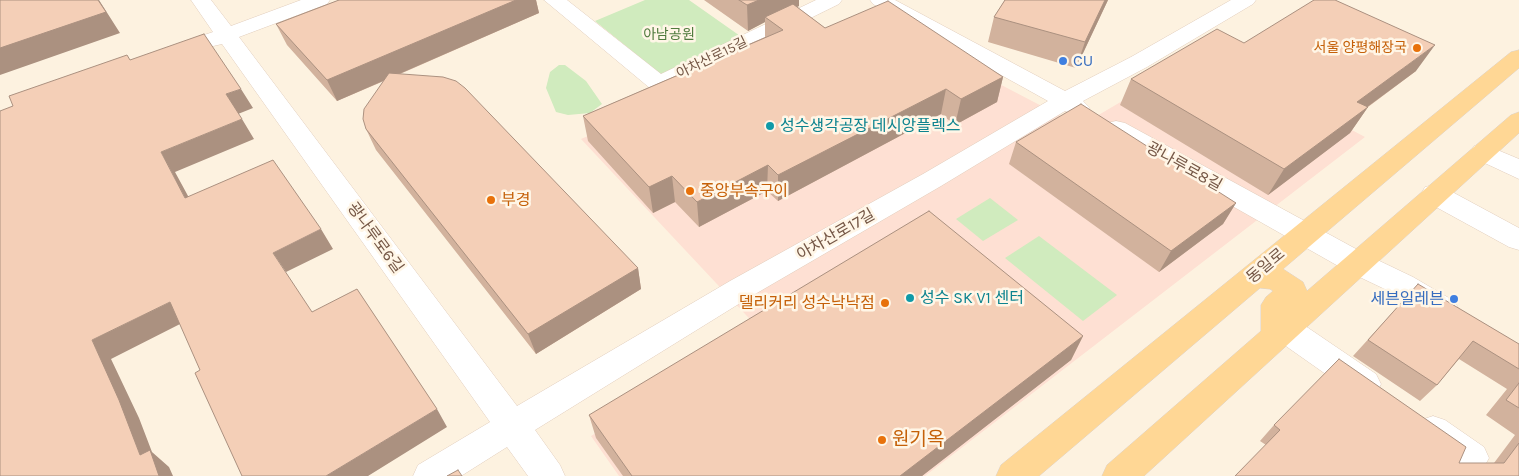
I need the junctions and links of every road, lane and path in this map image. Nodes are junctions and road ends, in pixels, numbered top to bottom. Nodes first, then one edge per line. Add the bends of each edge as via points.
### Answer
1 (201, 0) edge
2 (320, 0) edge
3 (554, 0) edge
4 (832, 0) edge
5 (881, 0) edge
6 (1246, 0) edge
7 (226, 35) junction
8 (188, 48) edge
9 (1519, 57) edge
10 (1065, 101) junction
11 (1519, 120) edge
12 (1483, 152) junction
13 (1519, 170) edge
14 (1434, 194) junction
15 (1304, 234) junction
16 (1519, 240) edge
17 (1357, 263) junction
18 (1252, 277) junction
19 (1469, 325) edge
20 (1280, 332) junction
21 (514, 427) junction
22 (430, 476) edge
23 (548, 476) edge
24 (1013, 476) edge
25 (1119, 476) edge
26 (1458, 476) edge

1 - 7 street, 광나루로6길
2 - 7 street
3 - 4 street, 아차산로15길 via 659,84
5 - 10 street, 광나루로8길
6 - 10 street, 아차산로17길
7 - 8 street
7 - 21 street, 광나루로6길
9 - 15 main road, 동일로
10 - 15 street, 광나루로8길
10 - 21 street, 아차산로17길 via 740,289
11 - 12 main road
12 - 13 street
12 - 14 main road
14 - 16 street
14 - 17 main road
15 - 17 street, 광나루로8길
15 - 18 main road, 동일로
17 - 19 street, 광나루로8길 via 1403,285
17 - 20 main road
18 - 20 main road via 1276,278 1293,290 1276,306
18 - 24 main road, 동일로
20 - 25 main road
20 - 26 street via 1472,458
21 - 22 street, 아차산로17길
21 - 23 street, 광나루로6길

